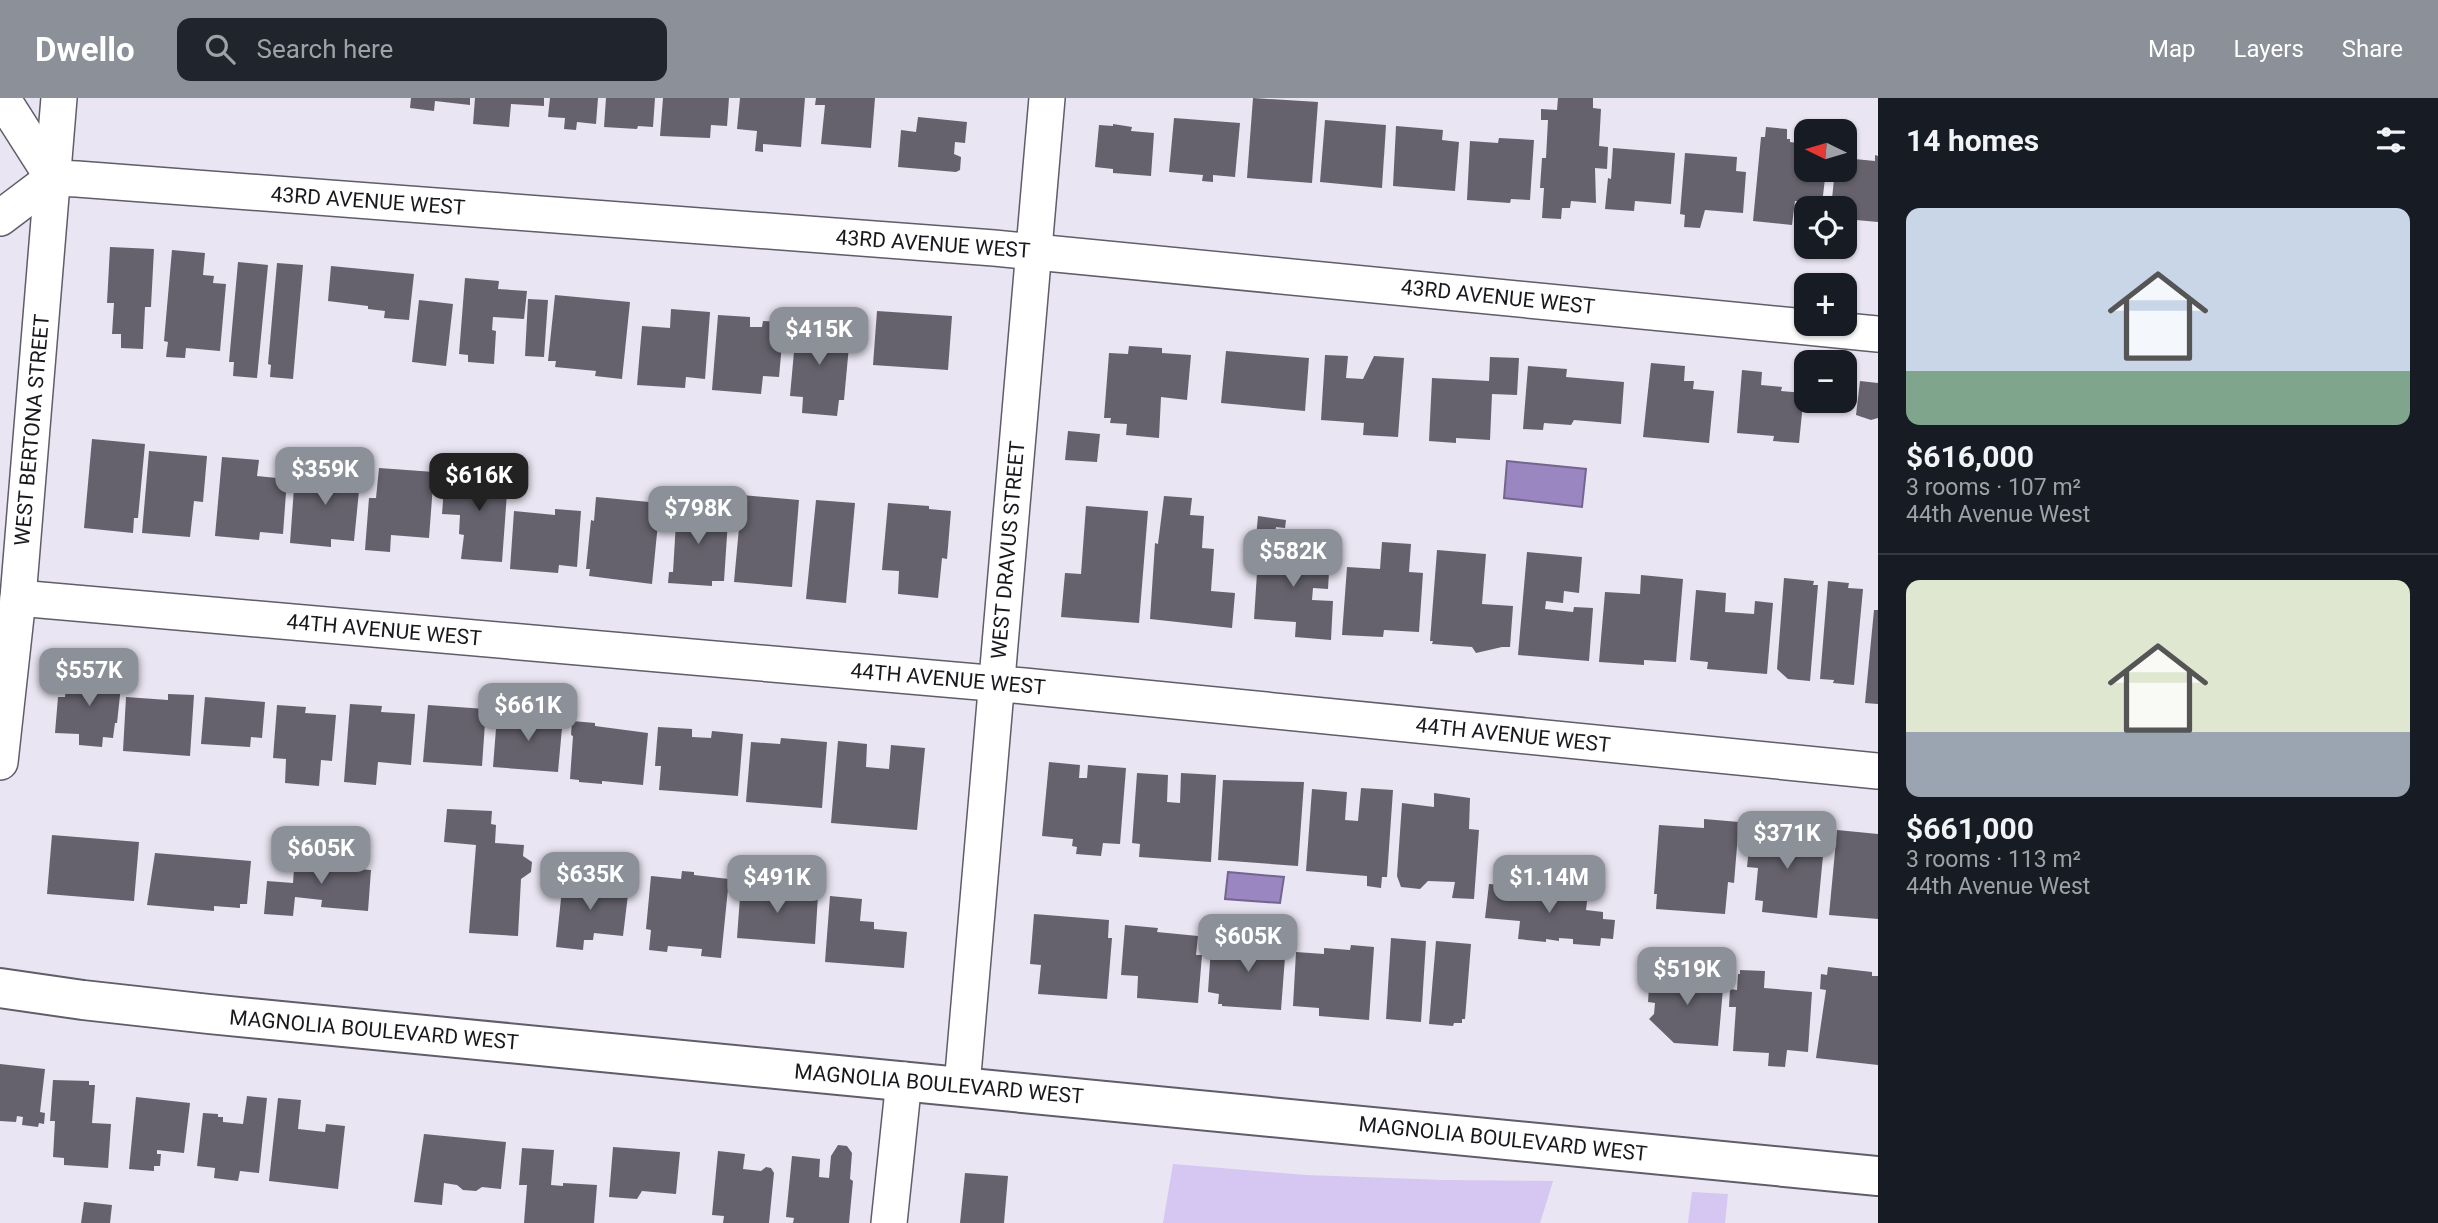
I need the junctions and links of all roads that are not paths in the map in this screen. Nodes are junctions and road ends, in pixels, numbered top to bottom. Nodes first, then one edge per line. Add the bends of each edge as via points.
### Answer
1 (2, 98) edge
2 (59, 98) edge
3 (1046, 98) edge
4 (53, 178) junction
5 (0, 218) edge
6 (1034, 252) junction
7 (1878, 334) edge
8 (18, 598) junction
9 (997, 683) junction
10 (0, 762) edge
11 (1878, 771) edge
12 (0, 988) edge
13 (904, 1080) junction
14 (962, 1086) junction
15 (1878, 1176) edge
16 (888, 1223) edge

1 - 4 street
2 - 4 street, WEST BERTONA STREET
3 - 6 street, WEST DRAVUS STREET
4 - 5 street
4 - 6 street, 43RD AVENUE WEST
4 - 8 street, WEST BERTONA STREET
6 - 7 street, 43RD AVENUE WEST
6 - 9 street, WEST DRAVUS STREET
8 - 9 street, 44TH AVENUE WEST
8 - 10 street, WEST BERTONA STREET
9 - 11 street, 44TH AVENUE WEST
9 - 14 street, WEST DRAVUS STREET
12 - 13 street, MAGNOLIA BOULEVARD WEST via 209,1014
13 - 14 street, MAGNOLIA BOULEVARD WEST
13 - 16 street
14 - 15 street, MAGNOLIA BOULEVARD WEST

